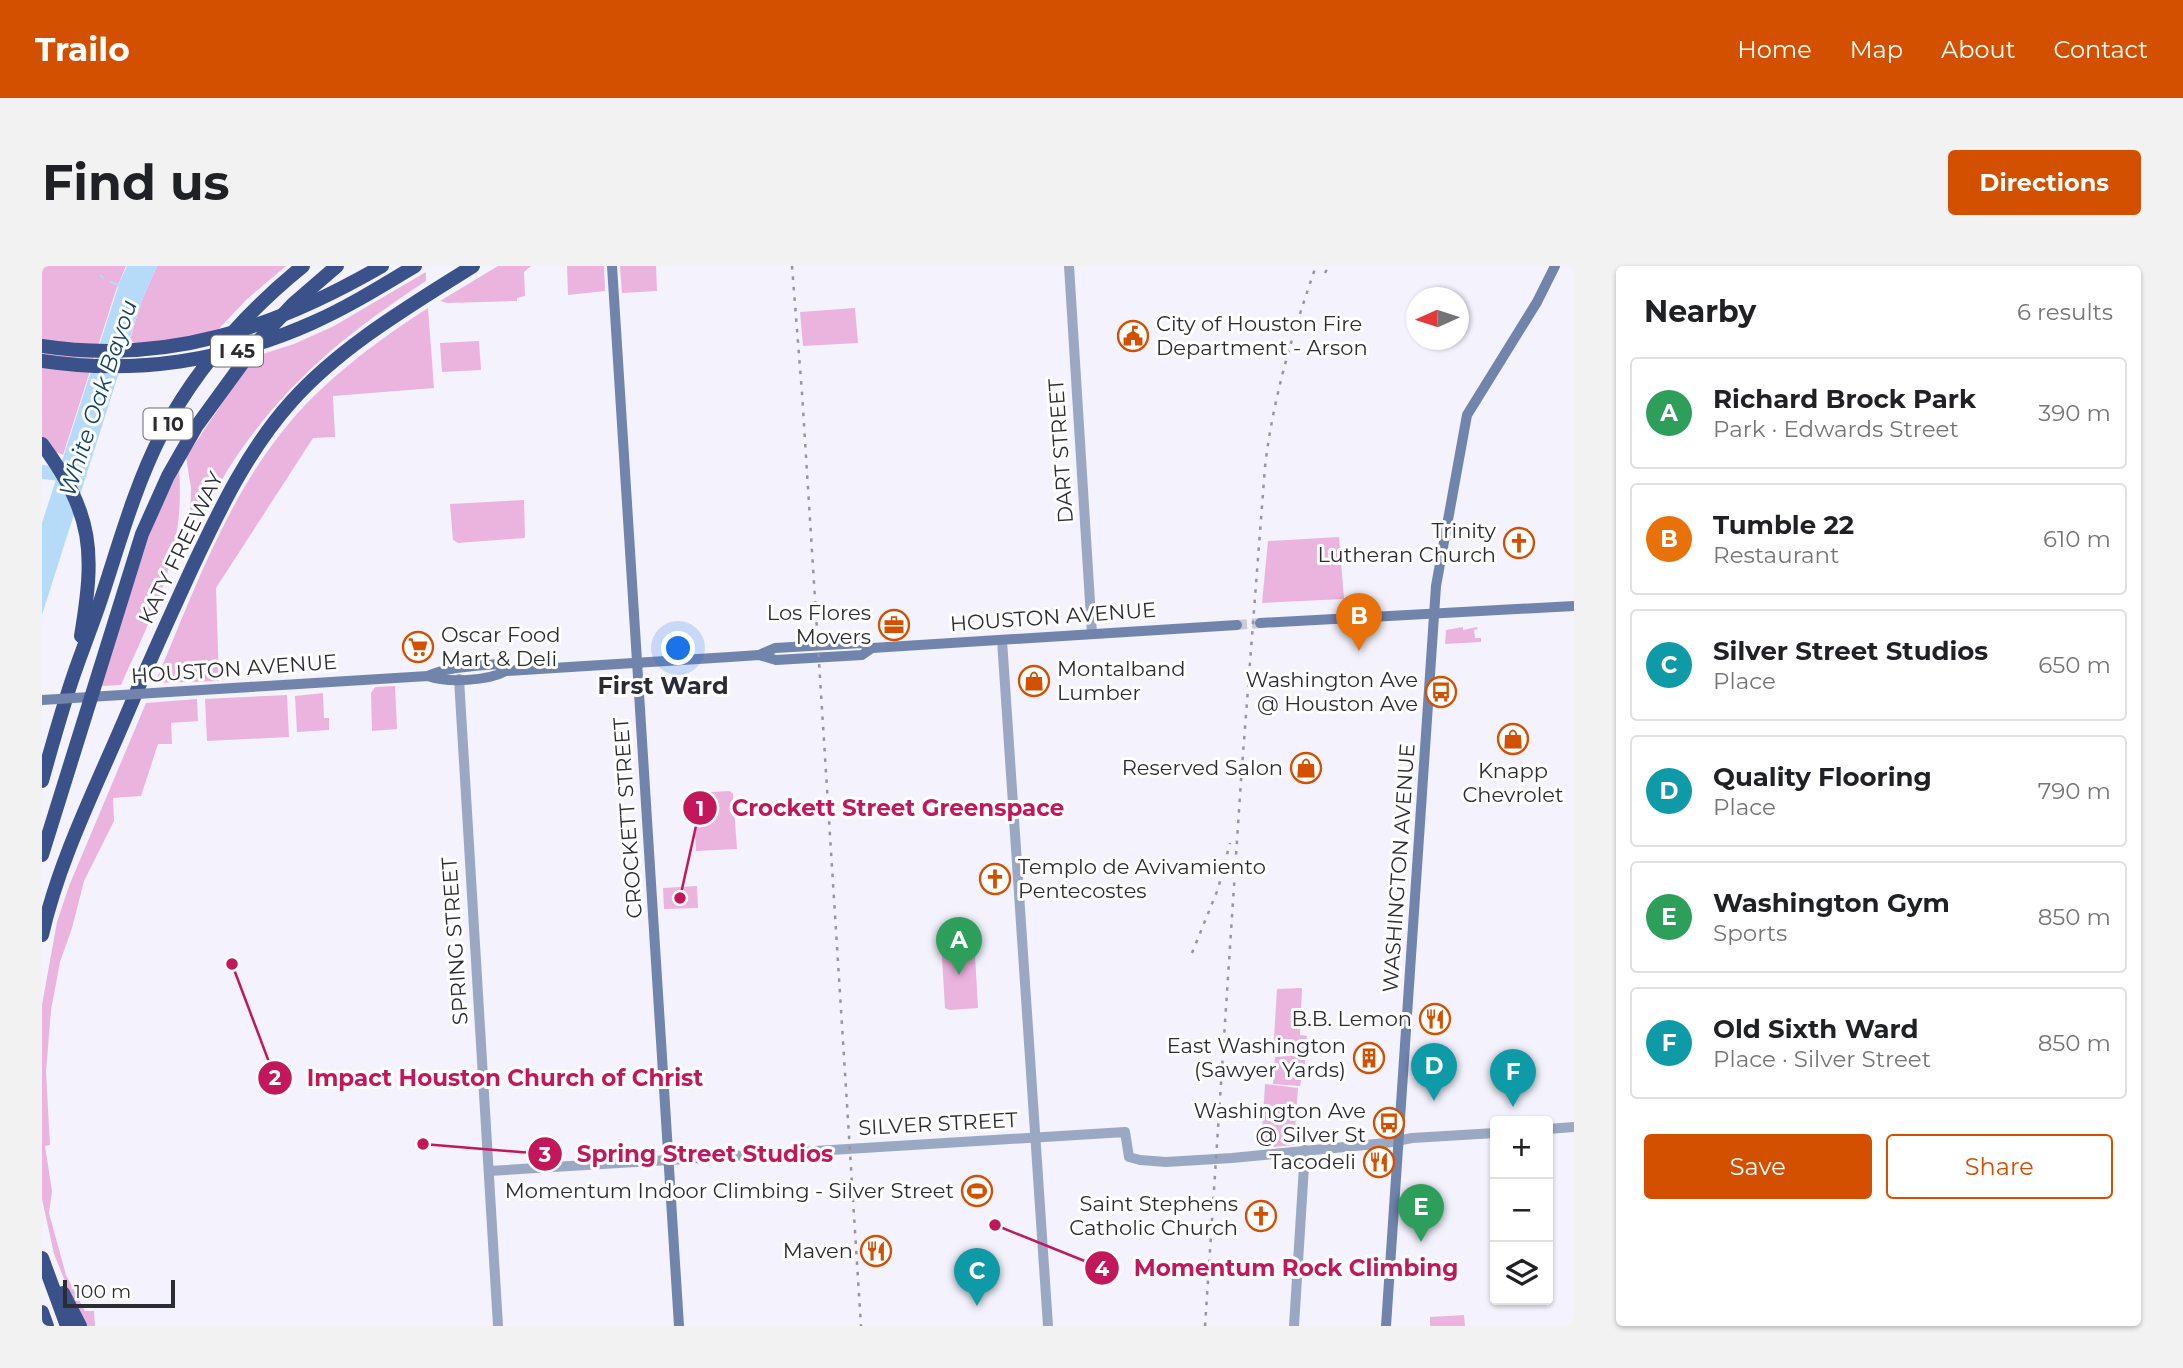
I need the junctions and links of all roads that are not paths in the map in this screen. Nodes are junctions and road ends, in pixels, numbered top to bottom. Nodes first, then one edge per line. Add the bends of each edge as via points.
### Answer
1 (303, 266) edge
2 (337, 266) edge
3 (382, 266) edge
4 (415, 266) edge
5 (473, 266) edge
6 (612, 266) edge
7 (1069, 266) edge
8 (1555, 266) edge
9 (42, 346) edge
10 (42, 361) edge
11 (42, 443) edge
12 (42, 450) edge
13 (65, 477) junction
14 (1574, 606) edge
15 (1434, 613) junction
16 (1260, 623) tunnel mouth
17 (1237, 625) tunnel mouth
18 (1092, 634) junction
19 (1002, 640) junction
20 (637, 662) junction
21 (506, 671) junction
22 (428, 676) junction
23 (73, 677) junction
24 (459, 679) junction
25 (42, 700) edge
26 (42, 781) edge
27 (42, 855) edge
28 (42, 934) edge
29 (1574, 1127) edge
30 (1553, 1129) edge
31 (1490, 1133) edge
32 (1035, 1138) junction
33 (1400, 1141) junction
34 (1305, 1150) junction
35 (669, 1160) junction
36 (489, 1171) junction
37 (45, 1265) edge
38 (42, 1312) edge
39 (47, 1326) edge
40 (67, 1326) edge
41 (80, 1326) edge
42 (498, 1326) edge
43 (679, 1326) edge
44 (1048, 1326) edge
45 (1294, 1326) edge
46 (1387, 1326) edge

1 - 23 highway, I 10 via 243,319 196,378 160,437
2 - 27 highway, bridge via 260,339 168,476 142,534
3 - 9 highway, bridge via 307,307 226,336 145,349
4 - 10 highway, I 45, bridge via 313,323 251,347 137,367
5 - 28 highway, KATY FREEWAY via 327,368 291,401 241,472 149,662 82,819
6 - 20 main road, CROCKETT STREET
7 - 18 street, DART STREET
8 - 15 main road, WASHINGTON AVENUE via 1467,415
11 - 13 highway
12 - 13 highway
13 - 23 highway via 82,515 88,544 88,585
14 - 15 main road
15 - 16 main road
15 - 33 main road, WASHINGTON AVENUE
17 - 18 main road, HOUSTON AVENUE
18 - 19 main road, HOUSTON AVENUE
19 - 20 main road, HOUSTON AVENUE via 775,648 759,655
19 - 32 street
20 - 21 main road, HOUSTON AVENUE
20 - 35 main road, CROCKETT STREET
21 - 22 main road, HOUSTON AVENUE via 497,664
21 - 24 main road, HOUSTON AVENUE via 494,678
22 - 24 main road, HOUSTON AVENUE
22 - 25 main road, HOUSTON AVENUE, bridge
23 - 26 highway, I 10
24 - 36 street, SPRING STREET
29 - 30 street
31 - 33 street, SILVER STREET
32 - 34 street, SILVER STREET via 1125,1132 1129,1157 1139,1160
32 - 35 street, SILVER STREET
32 - 44 street
33 - 34 street, SILVER STREET
33 - 46 main road, WASHINGTON AVENUE
34 - 45 street
35 - 36 street, SILVER STREET
35 - 43 main road, CROCKETT STREET
36 - 42 street, SPRING STREET
37 - 40 highway
37 - 41 highway
38 - 39 highway

